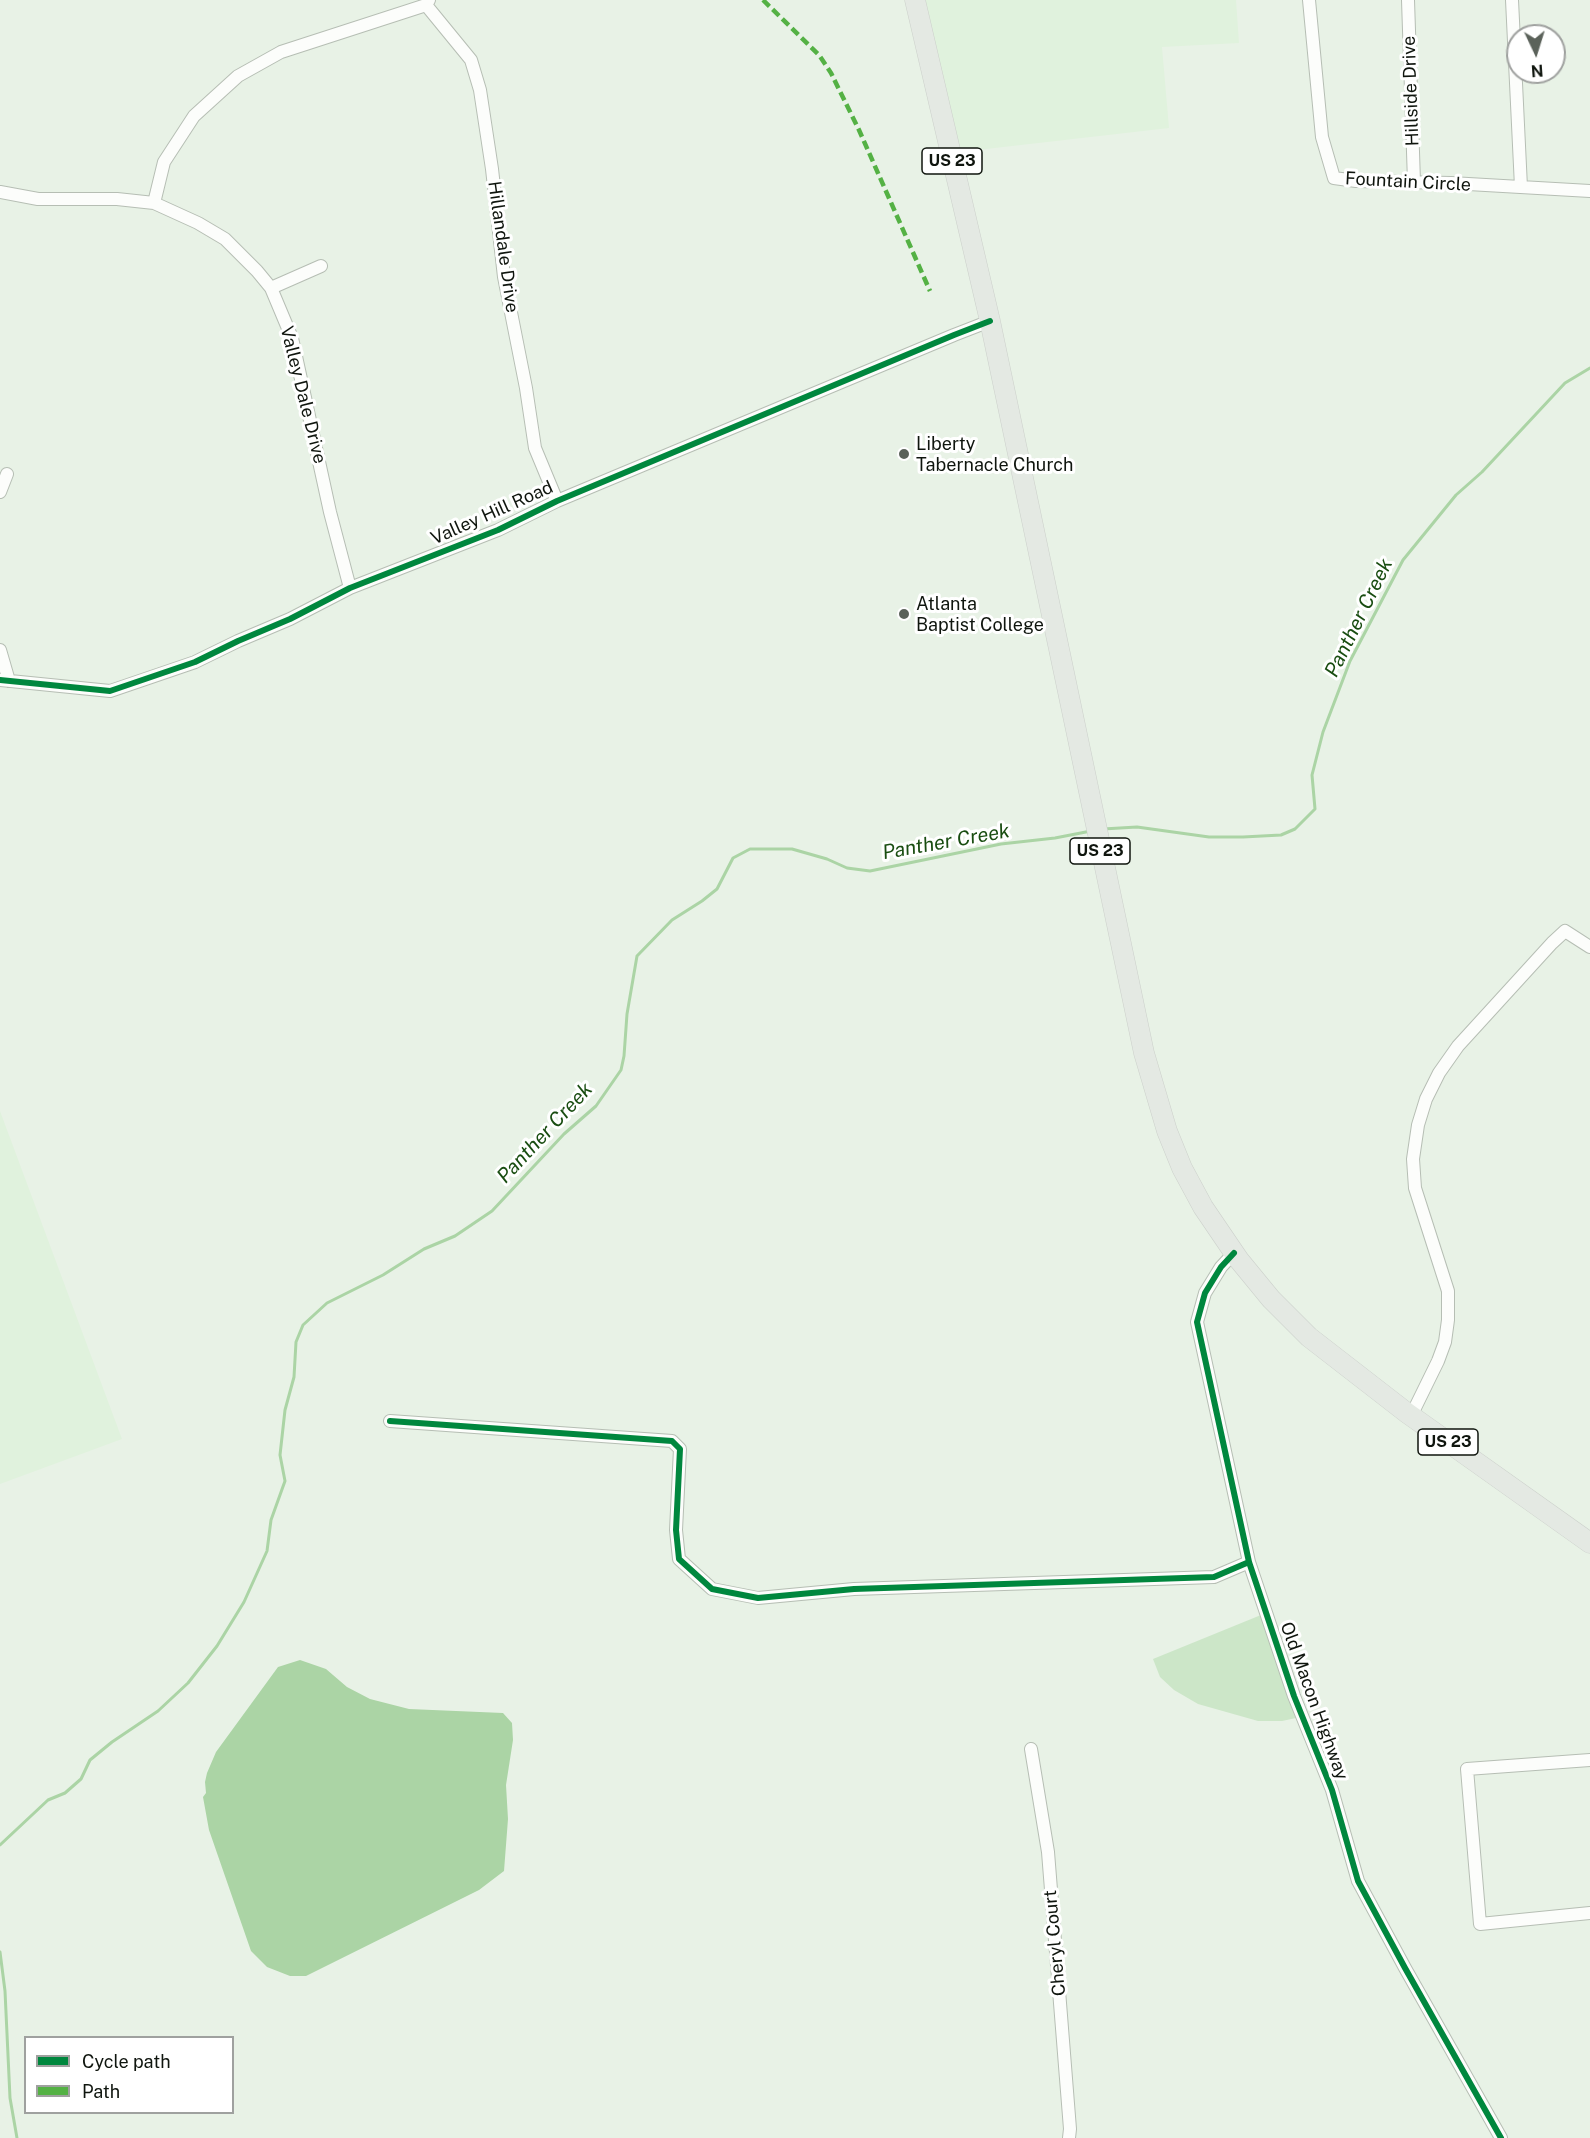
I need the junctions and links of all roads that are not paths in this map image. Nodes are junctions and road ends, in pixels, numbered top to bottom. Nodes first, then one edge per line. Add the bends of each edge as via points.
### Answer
1 (915, 0) edge
2 (1309, 0) edge
3 (1408, 0) edge
4 (1512, 0) edge
5 (428, 2) edge
6 (1414, 182) junction
7 (1521, 187) junction
8 (1590, 191) edge
9 (0, 192) edge
10 (154, 203) junction
11 (321, 266) dead end
12 (271, 288) junction
13 (990, 321) junction
14 (7, 474) dead end
15 (0, 492) edge
16 (557, 501) junction
17 (350, 588) junction
18 (0, 650) edge
19 (4, 681) edge
20 (1590, 947) edge
21 (1233, 1253) junction
22 (1411, 1416) junction
23 (390, 1421) dead end
24 (1590, 1543) edge
25 (1249, 1562) junction
26 (1031, 1749) dead end
27 (1590, 1760) edge
28 (1590, 1913) edge
29 (1069, 2138) edge
30 (1502, 2138) edge

1 - 13 main road, US 23
2 - 6 street, Fountain Circle via 1322,136 1334,178
3 - 6 street, Hillside Drive
4 - 7 street
5 - 10 street via 281,52 238,76 194,116 164,162
5 - 16 street, Hillandale Drive via 471,60 480,90 504,277 535,448
6 - 7 street, Fountain Circle
7 - 8 street, Fountain Circle
9 - 10 street, Valley Dale Drive via 38,199
10 - 12 street, Valley Dale Drive via 225,239
11 - 12 street
12 - 17 street, Valley Dale Drive via 292,338
13 - 16 street, Valley Hill Road
13 - 21 main road, US 23 via 1144,1053 1182,1168
14 - 15 street
16 - 17 street, Valley Hill Road via 498,530
17 - 19 street, Valley Hill Road via 290,620 195,662 110,691
18 - 19 street
20 - 22 street via 1565,931 1552,943 1458,1046 1426,1099 1413,1158 1415,1188 1448,1291 1448,1320 1438,1361
21 - 22 main road, US 23 via 1271,1299 1310,1337
21 - 25 street, Old Macon Highway via 1205,1293 1197,1322
22 - 24 main road, US 23
23 - 25 street via 672,1441 680,1449 676,1530 679,1559 712,1589 758,1598 854,1589 1214,1577
25 - 30 street, Old Macon Highway via 1294,1696 1332,1790 1358,1881
26 - 29 street, Cheryl Court via 1048,1852
27 - 28 street via 1467,1768 1480,1924

